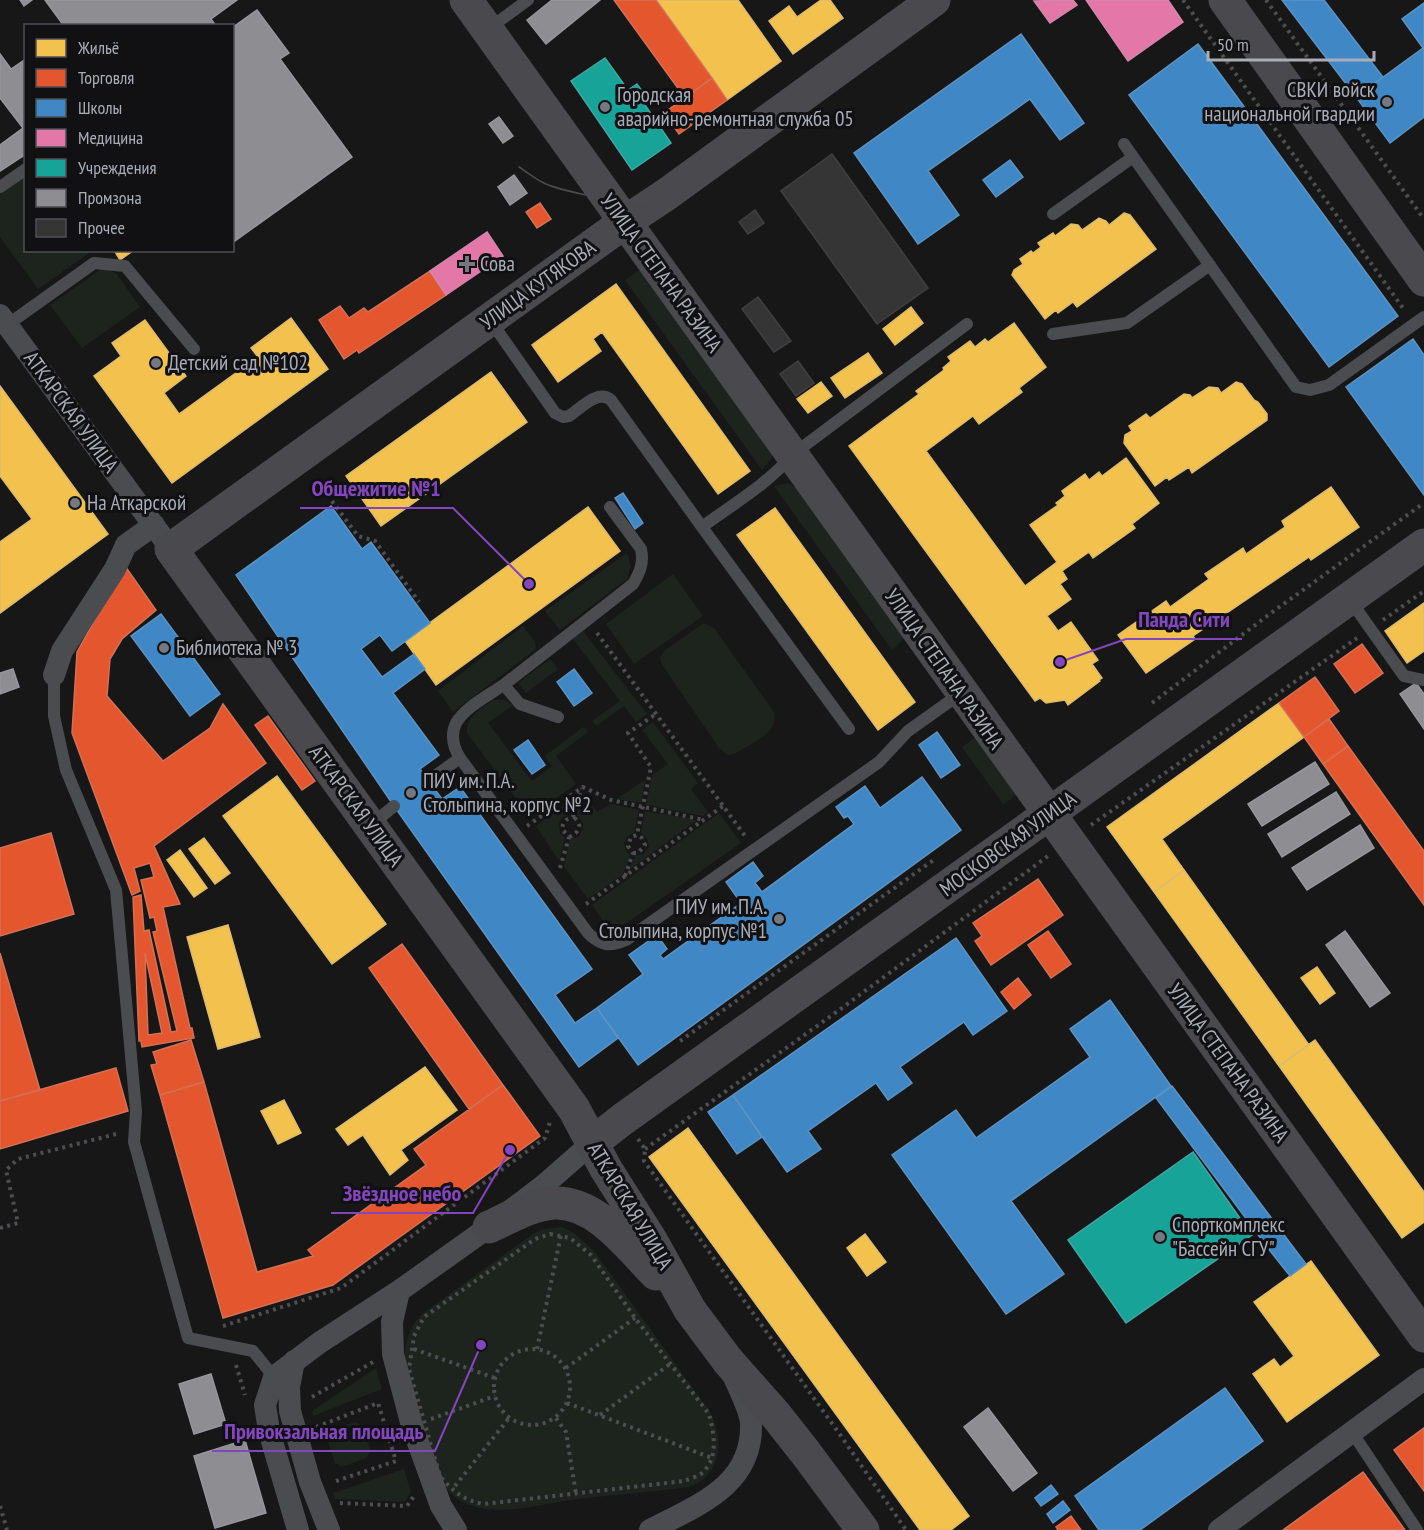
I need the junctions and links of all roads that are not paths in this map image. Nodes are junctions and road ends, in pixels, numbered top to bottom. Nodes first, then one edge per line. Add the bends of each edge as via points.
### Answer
1 (466, 0) edge
2 (528, 0) edge
3 (934, 0) edge
4 (1229, 2) edge
5 (487, 30) junction
6 (1124, 144) dead end
7 (1133, 157) junction
8 (24, 170) edge
9 (0, 187) edge
10 (1053, 214) dead end
11 (625, 222) junction
12 (1210, 265) junction
13 (1424, 280) edge
14 (4, 320) edge
15 (490, 320) junction
16 (1419, 321) edge
17 (967, 324) dead end
18 (1053, 334) dead end
19 (194, 349) dead end
20 (792, 455) junction
21 (610, 507) dead end
22 (702, 526) junction
23 (163, 537) junction
24 (1424, 545) edge
25 (1349, 599) junction
26 (54, 675) joint
27 (1424, 680) edge
28 (504, 685) junction
29 (962, 692) junction
30 (558, 717) dead end
31 (849, 729) dead end
32 (460, 758) junction
33 (428, 780) dead end
34 (1050, 815) junction
35 (592, 1143) junction
36 (489, 1227) junction
37 (399, 1292) junction
38 (690, 1310) junction
39 (1424, 1336) edge
40 (294, 1361) junction
41 (728, 1361) junction
42 (274, 1377) junction
43 (1424, 1379) edge
44 (1353, 1432) junction
45 (298, 1530) edge
46 (329, 1530) edge
47 (456, 1530) edge
48 (650, 1530) edge
49 (863, 1530) edge
50 (1219, 1530) edge
51 (1417, 1530) edge

1 - 5 street, УЛИЦА СТЕПАНА РАЗИНА
2 - 5 lane
3 - 11 street, УЛИЦА КУТЯКОВА
4 - 13 street
5 - 11 street, УЛИЦА СТЕПАНА РАЗИНА
6 - 7 lane
7 - 10 lane
7 - 12 lane
8 - 9 lane
11 - 15 street, УЛИЦА КУТЯКОВА
11 - 20 street, УЛИЦА СТЕПАНА РАЗИНА
12 - 16 lane via 1296,387 1310,390 1329,385
12 - 18 lane via 1127,323
14 - 19 lane via 94,263 124,266
14 - 23 street, АТКАРСКАЯ УЛИЦА
15 - 22 lane via 555,413 568,416 599,395 606,395
15 - 23 street, УЛИЦА КУТЯКОВА
17 - 20 lane
20 - 22 lane via 778,472
20 - 29 street, УЛИЦА СТЕПАНА РАЗИНА
21 - 28 lane via 640,549 642,565 633,584
22 - 31 lane
23 - 26 street via 126,545 62,651
23 - 35 street, АТКАРСКАЯ УЛИЦА via 382,816 574,1109
24 - 25 street, МОСКОВСКАЯ УЛИЦА
25 - 27 lane via 1404,676
25 - 34 street, МОСКОВСКАЯ УЛИЦА
26 - 42 lane via 54,716 66,770 116,890 136,1111 134,1142 188,1338 254,1351
28 - 30 lane via 520,704
28 - 32 lane via 466,711 457,722 453,741
29 - 32 lane via 908,731 879,762 614,946 596,940
29 - 34 street, УЛИЦА СТЕПАНА РАЗИНА
32 - 33 lane
34 - 35 street, МОСКОВСКАЯ УЛИЦА
34 - 39 street, УЛИЦА СТЕПАНА РАЗИНА
35 - 36 street
35 - 38 street, АТКАРСКАЯ УЛИЦА
36 - 37 street
36 - 38 street, АТКАРСКАЯ УЛИЦА via 532,1208 554,1203 576,1206 612,1230
37 - 40 street
37 - 47 street via 392,1322 441,1506
38 - 41 street, АТКАРСКАЯ УЛИЦА
40 - 42 street
40 - 46 street via 290,1411 310,1482
41 - 48 street via 752,1422 748,1454 732,1482 701,1504
41 - 49 street, АТКАРСКАЯ УЛИЦА via 775,1414
42 - 45 street via 265,1405 268,1431
43 - 44 street
44 - 50 street
44 - 51 lane

